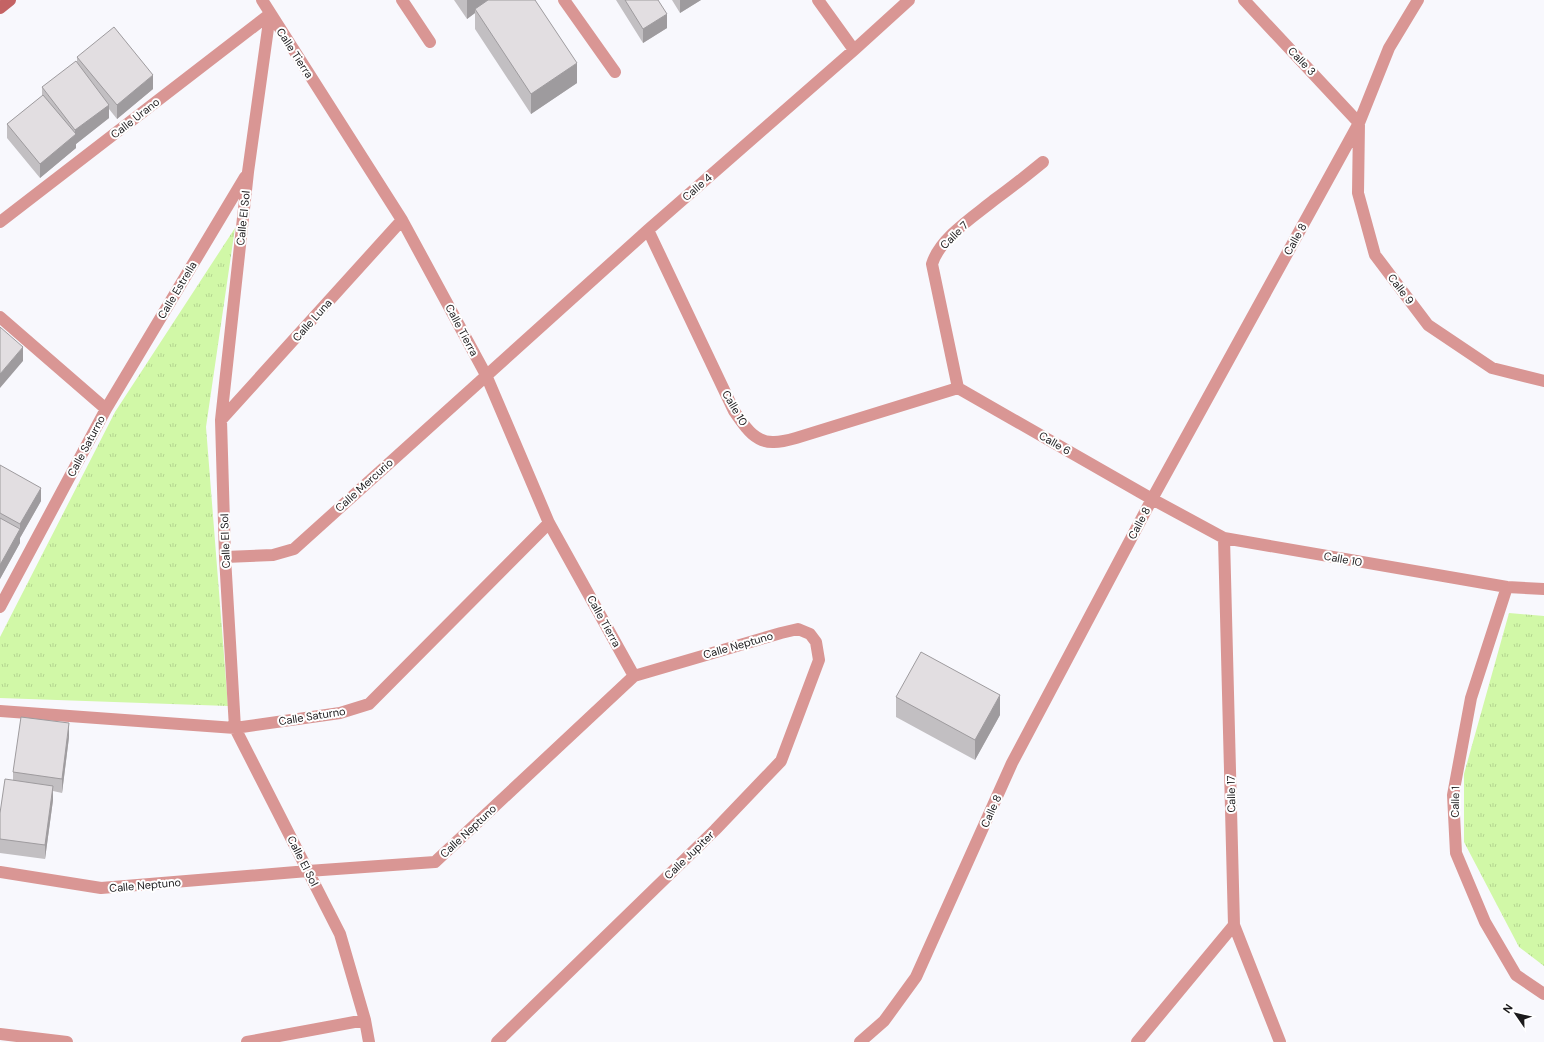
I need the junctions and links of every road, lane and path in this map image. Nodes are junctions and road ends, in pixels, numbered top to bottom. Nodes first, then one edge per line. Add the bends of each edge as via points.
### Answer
1 (10, 0) edge
2 (262, 0) edge
3 (402, 0) edge
4 (564, 0) edge
5 (818, 0) edge
6 (910, 0) edge
7 (1244, 0) edge
8 (1418, 0) edge
9 (0, 8) edge
10 (270, 14) junction
11 (430, 42) dead end
12 (854, 50) junction
13 (615, 72) dead end
14 (1359, 123) junction
15 (1043, 162) dead end
16 (248, 172) junction
17 (402, 220) junction
18 (0, 222) edge
19 (648, 230) junction
20 (0, 317) edge
21 (486, 375) junction
22 (1544, 381) edge
23 (958, 388) junction
24 (106, 409) junction
25 (221, 420) junction
26 (1152, 499) junction
27 (550, 523) junction
28 (1224, 538) junction
29 (225, 557) junction
30 (1506, 587) junction
31 (1544, 589) edge
32 (0, 607) edge
33 (810, 634) joint
34 (634, 676) junction
35 (0, 710) edge
36 (235, 728) junction
37 (308, 871) junction
38 (0, 872) edge
39 (1234, 925) junction
40 (1544, 994) edge
41 (364, 1020) junction
42 (0, 1034) edge
43 (67, 1042) edge
44 (247, 1042) edge
45 (369, 1042) edge
46 (497, 1042) edge
47 (860, 1042) edge
48 (1137, 1042) edge
49 (1280, 1042) edge

1 - 9 street
2 - 10 street, Calle Tierra
3 - 11 street
4 - 13 street
5 - 12 street
6 - 12 street, Calle 4
7 - 14 street, Calle 3
8 - 14 street, Calle 8 via 1390,48
10 - 16 street, Calle El Sol
10 - 17 street, Calle Tierra
10 - 18 street, Calle Urano
12 - 19 street, Calle 4
14 - 22 street, Calle 9 via 1358,193 1375,255 1428,325 1492,368
14 - 26 street, Calle 8
15 - 23 street, Calle 7 via 968,221 935,256 932,264
16 - 24 street, Calle Estrella
16 - 25 street, Calle El Sol
17 - 21 street, Calle Tierra
17 - 25 street, Calle Luna
19 - 21 street, Calle 4
19 - 23 street, Calle 10 via 734,410 747,430 758,438 773,442 796,438
20 - 24 street, Calle Saturno
21 - 27 street, Calle Tierra
21 - 29 street, Calle Mercurio via 294,549 273,555
23 - 26 street, Calle 6
24 - 32 street, Calle Saturno
25 - 29 street, Calle El Sol
26 - 28 street, Calle 10
26 - 47 street, Calle 8 via 1012,763 916,978 884,1021
27 - 34 street, Calle Tierra
27 - 36 street, Calle Saturno via 369,704 340,713
28 - 30 street, Calle 10
28 - 39 street, Calle 17
29 - 36 street, Calle El Sol
30 - 31 street, Calle 10
30 - 40 street, Calle 1 via 1468,713 1453,795 1456,853 1485,922 1516,975
33 - 34 street, Calle Neptuno via 798,629 781,632
33 - 46 street, Calle Jupiter via 816,642 819,660 781,761 715,830
34 - 37 street, Calle Neptuno via 435,862
35 - 36 street, Calle Saturno
36 - 37 street, Calle El Sol
37 - 38 street, Calle Neptuno via 101,888
37 - 41 street, Calle El Sol via 340,934
39 - 48 street
39 - 49 street, Calle 17
41 - 44 street
41 - 45 street, Calle El Sol
42 - 43 street

